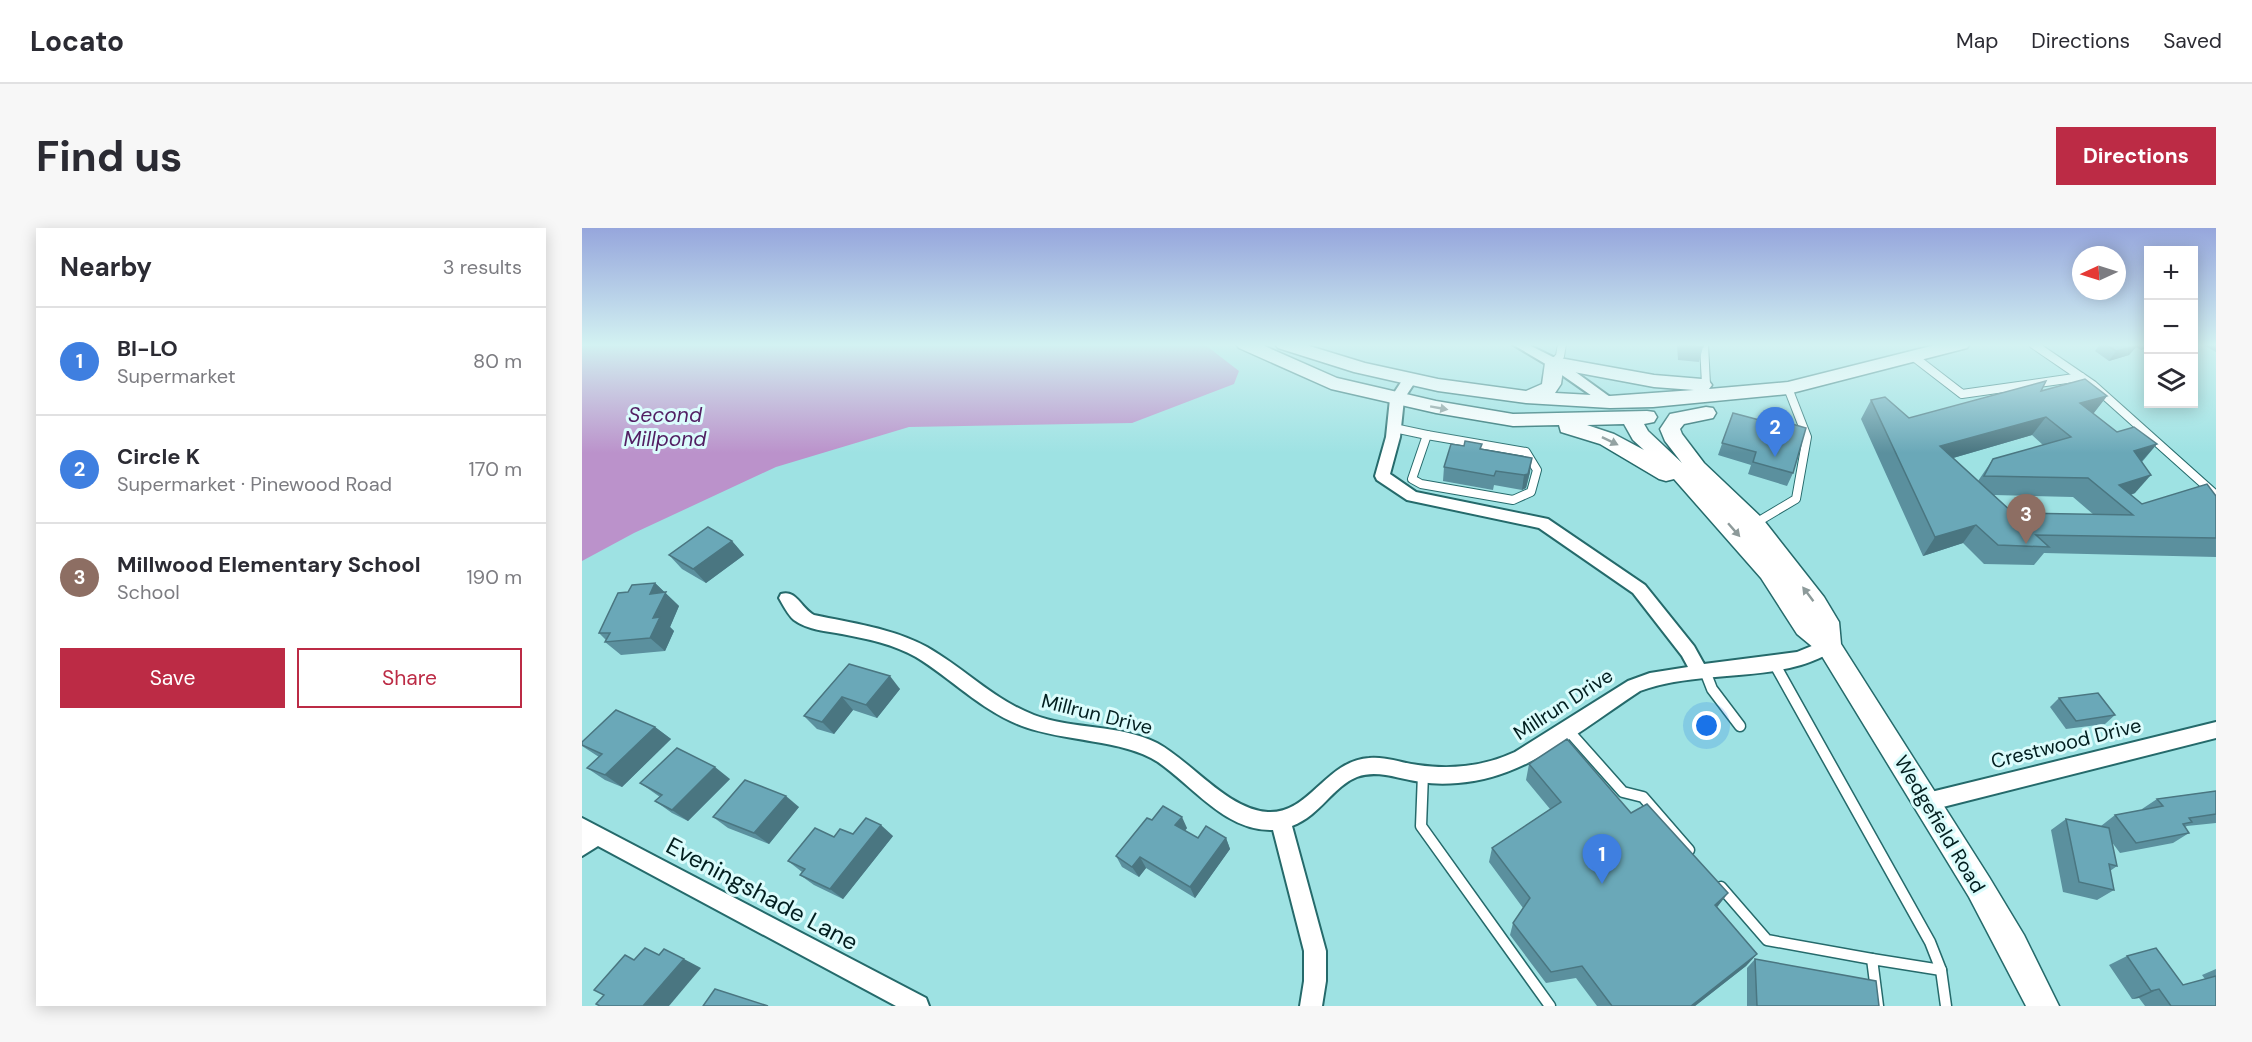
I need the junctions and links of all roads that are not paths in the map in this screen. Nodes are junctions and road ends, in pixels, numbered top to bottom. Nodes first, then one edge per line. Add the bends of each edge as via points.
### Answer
1 (1325, 380) edge
2 (1410, 380) edge
3 (1412, 380) edge
4 (1555, 380) edge
5 (1579, 380) edge
6 (1650, 380) edge
7 (1706, 380) edge
8 (1819, 380) edge
9 (1944, 380) edge
10 (2058, 380) edge
11 (2085, 380) edge
12 (1706, 386) junction
13 (1788, 388) junction
14 (1755, 390) junction
15 (1526, 397) junction
16 (1397, 399) junction
17 (1610, 402) junction
18 (1706, 413) junction
19 (1631, 418) junction
20 (1512, 420) junction
21 (1394, 428) junction
22 (1427, 435) junction
23 (1695, 477) junction
24 (1429, 493) junction
25 (2216, 495) edge
26 (1499, 498) junction
27 (1493, 513) junction
28 (1754, 524) junction
29 (787, 598) dead end
30 (1829, 646) junction
31 (1773, 662) junction
32 (1702, 671) junction
33 (1740, 726) dead end
34 (1567, 729) junction
35 (2216, 730) edge
36 (1422, 774) junction
37 (1927, 802) junction
38 (1281, 821) junction
39 (586, 836) edge
40 (1694, 856) edge
41 (1716, 882) edge
42 (1872, 959) junction
43 (1941, 970) junction
44 (918, 1006) edge
45 (1311, 1006) edge
46 (1550, 1006) edge
47 (1878, 1006) edge
48 (1946, 1006) edge
49 (2043, 1006) edge

1 - 16 main road
2 - 16 street
3 - 15 main road
4 - 15 main road via 1544,393
5 - 17 street
6 - 12 main road
7 - 12 lane
8 - 13 main road
9 - 10 lane via 1962,394
11 - 25 lane
12 - 14 main road
13 - 14 main road
13 - 18 main road via 1764,403
13 - 28 lane via 1807,437 1796,499
14 - 17 main road
15 - 17 main road
16 -> 20 main road
16 - 21 street
17 - 19 main road, Wedgefield Road
18 - 19 main road
18 - 23 main road via 1677,419 1670,429
19 - 20 main road
19 - 23 main road, Wedgefield Road via 1640,435
20 -> 23 main road via 1581,429 1675,479
21 - 22 lane
21 - 24 street via 1382,476 1412,496
22 - 24 lane via 1412,479
22 - 26 lane via 1526,452 1537,470 1531,492 1513,500
23 - 28 main road, Wedgefield Road
23 -> 30 main road, Wedgefield Road via 1806,627
24 - 26 lane
24 - 27 street
26 - 27 lane
27 - 32 street via 1543,523 1639,589
30 -> 28 main road, Wedgefield Road via 1827,622
29 - 38 street, Millrun Drive via 799,615 810,621 903,643 922,652 1024,719 1147,747 1167,757 1228,806 1265,821
30 - 31 street, Millrun Drive via 1799,659
30 - 37 main road, Wedgefield Road
31 - 32 street, Millrun Drive
31 - 43 lane via 1930,942
32 - 33 lane
32 - 34 street, Millrun Drive via 1634,686
34 - 36 street, Millrun Drive via 1503,768 1485,773
34 - 40 lane via 1623,792 1643,797
35 - 37 street, Crestwood Drive
36 - 38 street, Millrun Drive via 1363,766 1348,772 1296,817
36 - 46 lane via 1421,826
37 - 49 main road, Wedgefield Road via 2013,946
38 - 45 street via 1316,951
39 - 44 street, Eveningshade Lane
41 - 42 lane via 1767,940
42 - 43 lane
42 - 47 lane
43 - 48 lane

